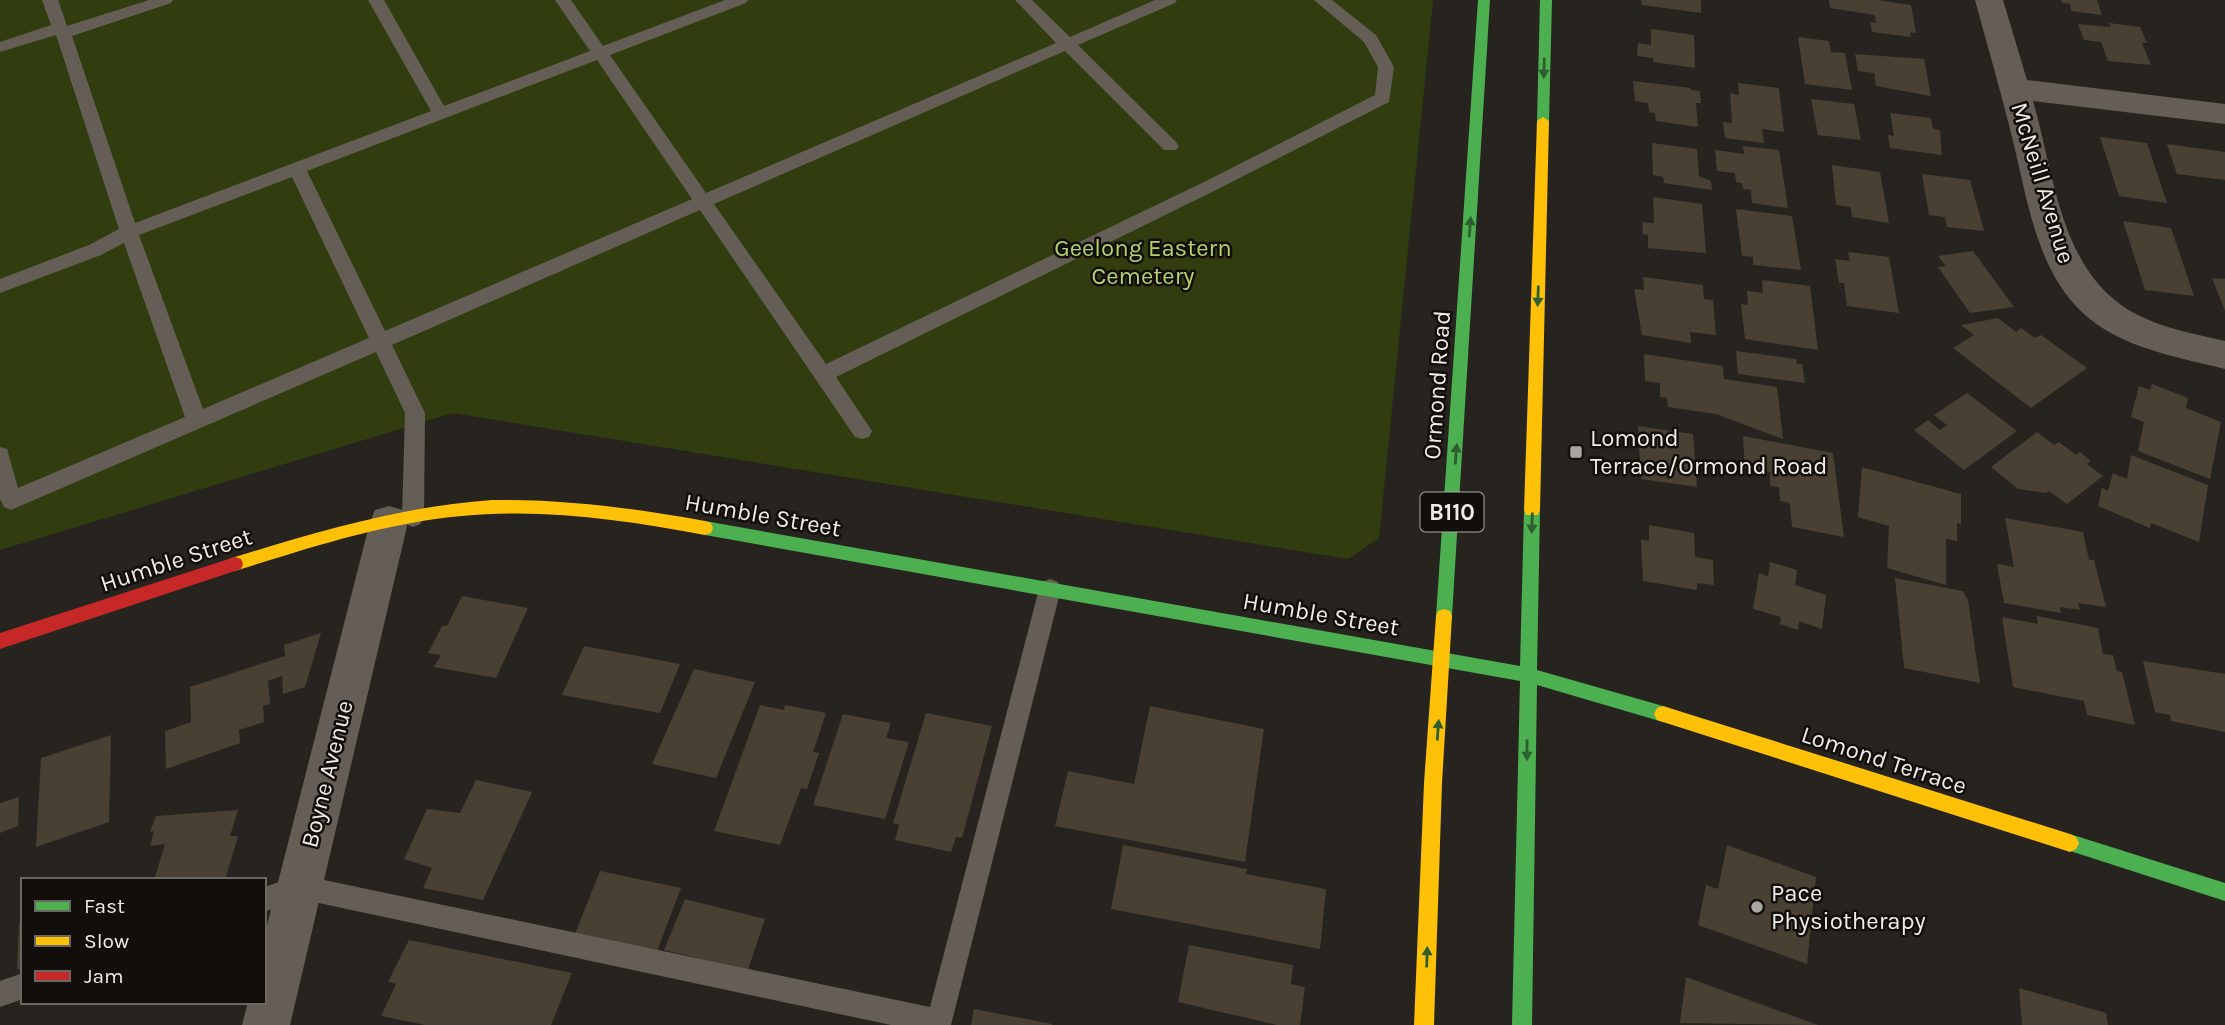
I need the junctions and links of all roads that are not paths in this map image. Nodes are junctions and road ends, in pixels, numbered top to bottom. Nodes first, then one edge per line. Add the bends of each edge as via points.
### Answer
1 (50, 0) edge
2 (165, 0) edge
3 (376, 0) edge
4 (562, 0) edge
5 (740, 0) edge
6 (1023, 0) edge
7 (1169, 0) edge
8 (1322, 0) edge
9 (1484, 0) edge
10 (1546, 0) edge
11 (1989, 0) edge
12 (61, 31) junction
13 (1068, 44) junction
14 (0, 47) edge
15 (600, 53) junction
16 (2015, 89) junction
17 (440, 113) junction
18 (2225, 114) edge
19 (1170, 146) dead end
20 (297, 168) junction
21 (704, 201) junction
22 (129, 232) junction
23 (0, 286) edge
24 (381, 341) junction
25 (2225, 355) edge
26 (823, 374) junction
27 (197, 421) junction
28 (862, 431) dead end
29 (0, 456) edge
30 (401, 520) junction
31 (1050, 589) junction
32 (0, 642) edge
33 (1443, 659) junction
34 (1528, 676) junction
35 (2225, 892) edge
36 (282, 893) edge
37 (21, 987) edge
38 (0, 994) edge
39 (938, 1024) edge
40 (266, 1025) edge
41 (1424, 1025) edge
42 (1522, 1025) edge

1 - 12 lane
2 - 12 lane
3 - 17 lane
4 - 15 lane
5 - 15 lane
6 - 13 lane
7 - 13 lane
8 - 26 lane via 1370,39 1386,67 1383,98
33 -> 9 main road, Ormond Road / B110
10 -> 34 main road
11 - 16 street, McNeill Avenue
12 - 14 lane
12 - 22 lane
13 - 19 lane
13 - 21 lane
15 - 17 lane
15 - 21 lane
16 - 18 street
16 - 25 street, McNeill Avenue via 2056,240 2075,284 2124,324
17 - 20 lane
20 - 22 lane
20 - 24 lane
21 - 24 lane
21 - 26 lane
22 - 23 lane
22 - 27 lane
24 - 27 lane
24 - 30 lane via 415,413
26 - 28 lane
27 - 29 lane via 11,501
30 - 31 main road, Humble Street via 463,509 618,512
30 - 32 main road, Humble Street via 264,555
30 - 36 street, Boyne Avenue
31 - 33 main road, Humble Street
31 - 39 lane
33 - 34 main road, Humble Street
41 -> 33 main road, Ormond Road / B110 via 1433,783
34 - 35 main road, Lomond Terrace via 1626,702
34 -> 42 main road
36 - 39 lane
36 - 40 street, Boyne Avenue
37 - 38 lane

